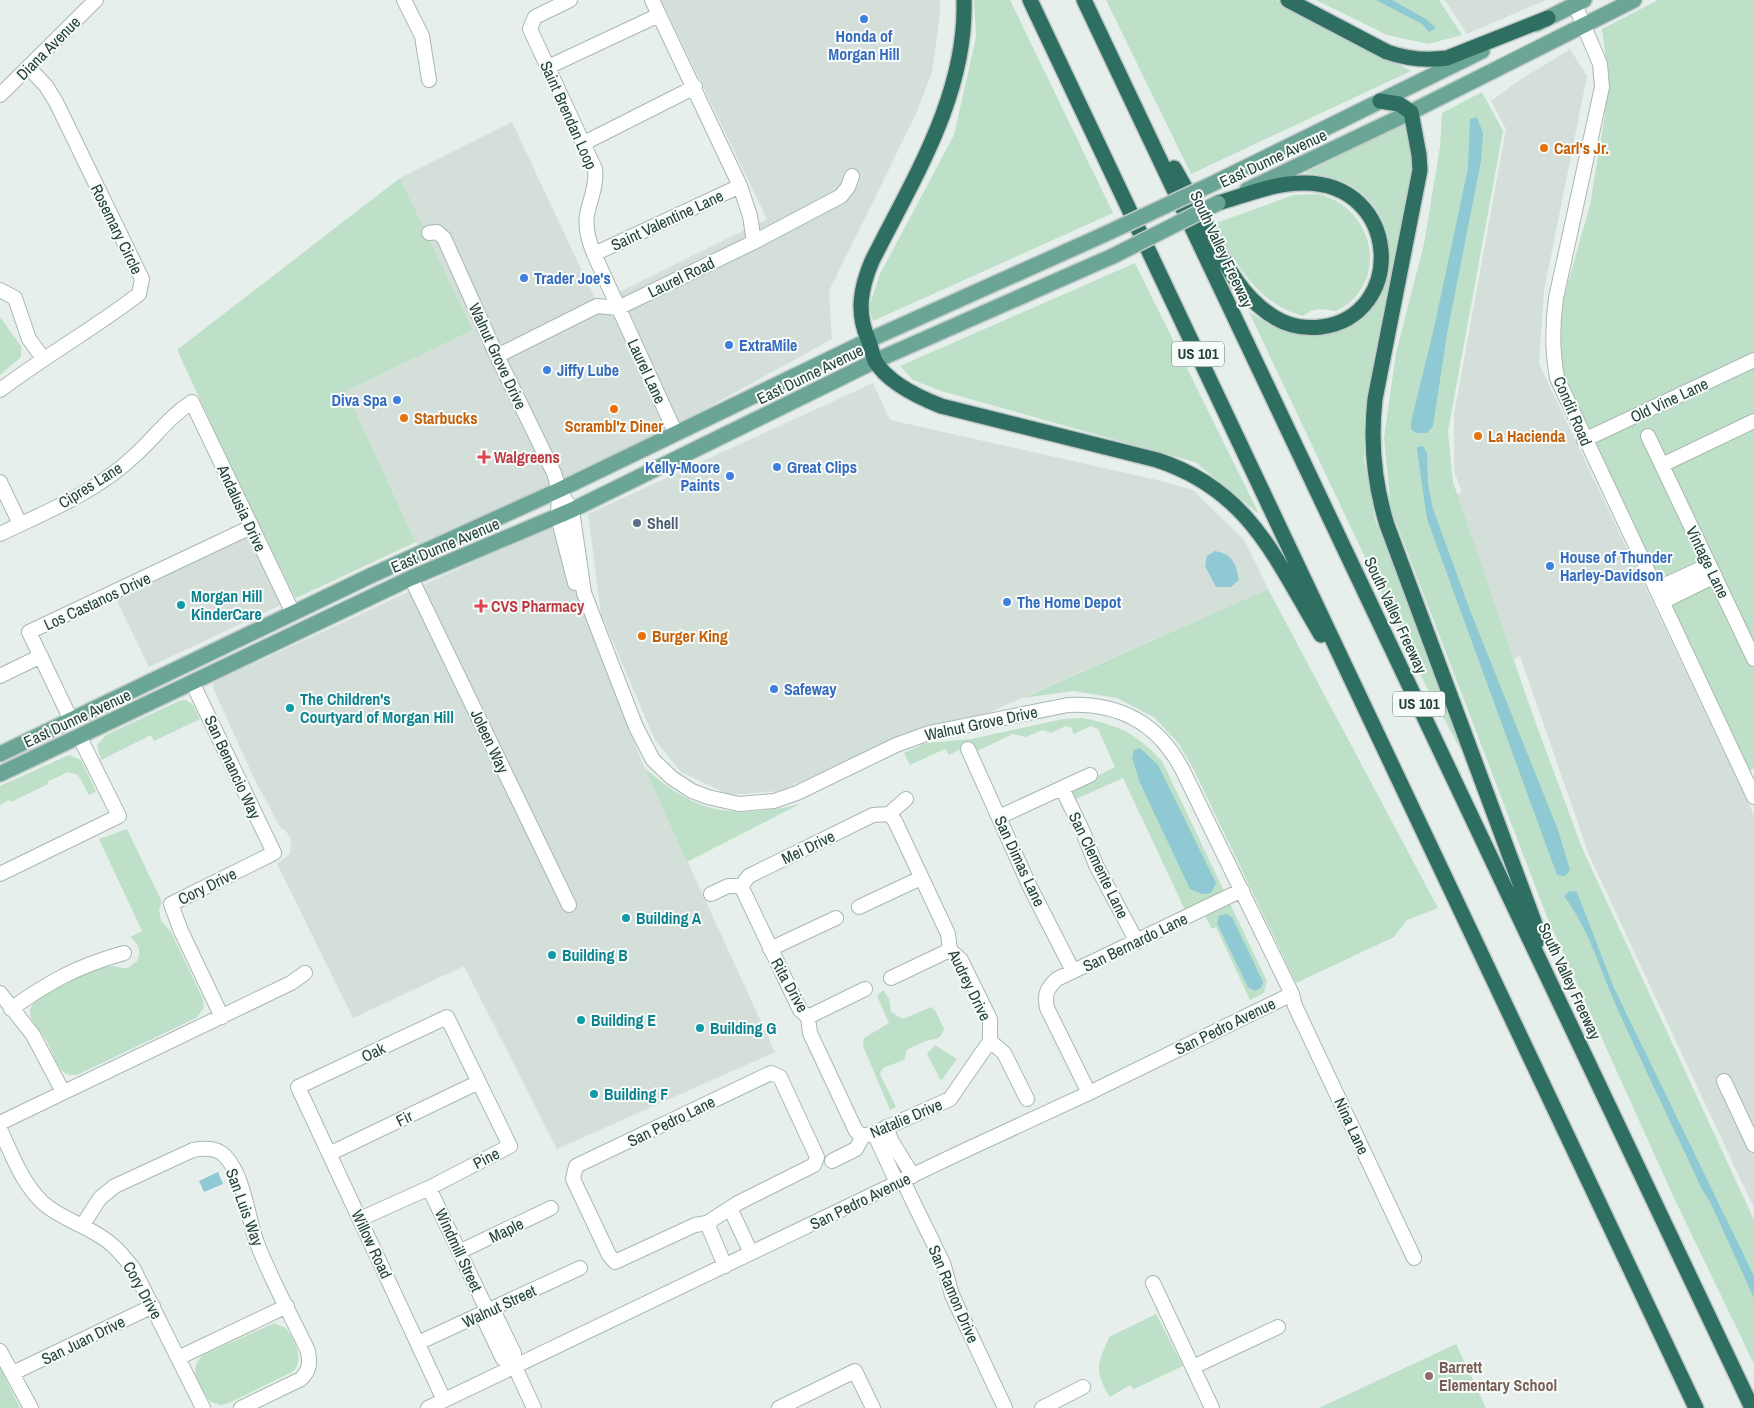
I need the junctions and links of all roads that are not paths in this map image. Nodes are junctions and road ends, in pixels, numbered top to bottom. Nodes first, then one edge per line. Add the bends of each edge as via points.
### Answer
1 (96, 0) edge
2 (404, 0) edge
3 (570, 0) edge
4 (652, 0) edge
5 (964, 0) edge
6 (1030, 0) edge
7 (1084, 0) edge
8 (1288, 0) edge
9 (1634, 0) edge
10 (1577, 1) edge
11 (659, 15) junction
12 (1548, 18) junction
13 (1585, 25) junction
14 (28, 67) junction
15 (548, 67) junction
16 (429, 80) dead end
17 (1125, 86) junction
18 (695, 88) junction
19 (0, 95) edge
20 (1380, 101) junction
21 (1411, 112) junction
22 (584, 143) junction
23 (852, 176) dead end
24 (740, 186) junction
25 (1218, 203) junction
26 (429, 233) dead end
27 (754, 242) junction
28 (594, 254) junction
29 (0, 290) edge
30 (618, 308) junction
31 (869, 340) junction
32 (497, 356) junction
33 (43, 358) junction
34 (1754, 360) edge
35 (876, 361) junction
36 (0, 390) edge
37 (192, 402) joint
38 (1754, 421) edge
39 (676, 434) junction
40 (1648, 436) dead end
41 (1584, 440) junction
42 (1662, 465) junction
43 (0, 482) edge
44 (559, 490) junction
45 (572, 510) junction
46 (558, 516) junction
47 (20, 524) junction
48 (251, 527) junction
49 (464, 533) junction
50 (0, 534) edge
51 (1712, 571) junction
52 (376, 574) junction
53 (411, 578) junction
54 (584, 593) junction
55 (1659, 596) junction
56 (293, 613) junction
57 (259, 650) junction
58 (41, 656) junction
59 (1754, 659) edge
60 (0, 676) edge
61 (192, 682) junction
62 (148, 683) junction
63 (1366, 709) junction
64 (71, 720) junction
65 (79, 736) junction
66 (968, 749) dead end
67 (0, 754) edge
68 (0, 774) edge
69 (1090, 775) dead end
70 (1750, 777) edge
71 (1062, 788) junction
72 (1754, 797) edge
73 (906, 799) dead end
74 (889, 814) junction
75 (999, 817) junction
76 (274, 853) joint
77 (0, 874) edge
78 (921, 878) junction
79 (741, 886) junction
80 (1242, 890) junction
81 (711, 894) dead end
82 (569, 905) dead end
83 (859, 907) dead end
84 (836, 918) dead end
85 (1137, 942) junction
86 (770, 950) junction
87 (950, 950) junction
88 (124, 953) dead end
89 (1539, 957) junction
90 (1073, 971) junction
91 (305, 974) dead end
92 (891, 978) dead end
93 (864, 990) dead end
94 (0, 994) edge
95 (1292, 994) junction
96 (11, 1009) junction
97 (222, 1017) junction
98 (447, 1017) joint
99 (808, 1017) junction
100 (990, 1041) junction
101 (1724, 1081) dead end
102 (479, 1082) junction
103 (298, 1087) joint
104 (63, 1092) junction
105 (1089, 1093) junction
106 (1027, 1099) dead end
107 (0, 1123) edge
108 (0, 1129) edge
109 (875, 1132) junction
110 (1754, 1145) edge
111 (899, 1150) junction
112 (330, 1154) junction
113 (883, 1156) junction
114 (832, 1161) dead end
115 (904, 1180) junction
116 (429, 1188) junction
117 (551, 1208) dead end
118 (730, 1208) junction
119 (360, 1219) junction
120 (707, 1223) junction
121 (82, 1226) junction
122 (460, 1251) junction
123 (751, 1253) junction
124 (1414, 1258) dead end
125 (724, 1266) junction
126 (580, 1268) dead end
127 (1153, 1282) dead end
128 (154, 1306) junction
129 (287, 1306) junction
130 (488, 1312) junction
131 (1278, 1327) dead end
132 (418, 1343) junction
133 (0, 1351) edge
134 (178, 1358) junction
135 (514, 1365) junction
136 (1193, 1367) junction
137 (13, 1374) junction
138 (1084, 1387) dead end
139 (444, 1400) junction
140 (31, 1408) edge
141 (203, 1408) edge
142 (241, 1408) edge
143 (428, 1408) edge
144 (534, 1408) edge
145 (779, 1408) edge
146 (873, 1408) edge
147 (1005, 1408) edge
148 (1042, 1408) edge
149 (1212, 1408) edge
150 (1696, 1408) edge
151 (1752, 1408) edge

1 - 14 street, Diana Avenue
2 - 16 street via 422,36
3 - 15 street, Saint Brendan Loop via 535,17 530,29
4 - 11 street
5 - 31 highway via 959,64 947,106 862,287 861,316
6 - 63 highway, US 101
7 - 17 highway, South Valley Freeway / US 101
8 - 12 highway via 1387,52 1422,60 1447,58
9 - 13 main road, East Dunne Avenue
10 - 12 main road, East Dunne Avenue
10 - 13 street, Condit Road
11 - 15 street
11 - 18 street
12 - 20 main road, East Dunne Avenue
13 - 21 main road, East Dunne Avenue
13 - 41 street, Condit Road via 1600,64 1602,87 1552,329 1557,378
14 - 19 street, Diana Avenue
14 - 33 street, Rosemary Circle via 56,102 142,278 139,294
15 - 22 street, Saint Brendan Loop
17 - 25 highway via 1193,201 1224,261 1257,305 1278,321 1299,328 1320,327 1348,318 1370,296 1381,266 1380,237 1371,216 1347,194 1328,186 1298,183
17 - 89 highway, South Valley Freeway / US 101
18 - 22 street
18 - 24 street
20 - 21 highway via 1399,104
20 - 31 main road, East Dunne Avenue, bridge via 1210,185
21 - 25 main road, East Dunne Avenue
21 - 89 highway via 1420,170 1375,399 1374,474 1398,557 1535,924
22 - 28 street, Saint Brendan Loop via 595,169 596,182 587,217 588,239
23 - 27 street, Laurel Road via 841,196
24 - 27 street
24 - 28 street, Saint Valentine Lane
25 - 35 main road, East Dunne Avenue, bridge via 1113,256
26 - 32 street, Walnut Grove Drive via 437,232 444,238
27 - 30 street, Laurel Road
28 - 30 street, Saint Brendan Loop
29 - 33 street via 15,298 29,339
30 - 32 street, Laurel Road via 597,306
30 - 39 street, Laurel Lane
31 - 35 highway
31 - 39 main road, East Dunne Avenue
32 - 44 street, Walnut Grove Drive via 554,473
33 - 36 street, Rosemary Circle
34 - 41 street, Old Vine Lane
35 - 45 main road, East Dunne Avenue
35 - 63 highway via 896,381 941,406 1157,460 1177,466 1210,484 1238,507 1260,533
37 - 47 street, Cipres Lane via 176,412 134,457 100,483
37 - 48 street, Andalusia Drive
38 - 42 street
39 - 44 main road, East Dunne Avenue
40 - 42 street, Vintage Lane
41 - 55 street, Condit Road
42 - 51 street, Vintage Lane
43 - 47 street
44 - 45 street, Walnut Grove Drive
44 - 46 street, Walnut Grove Drive
44 - 49 main road, East Dunne Avenue
45 - 46 main road, East Dunne Avenue
45 - 54 street, Walnut Grove Drive
46 - 53 main road, East Dunne Avenue
46 - 54 street, Walnut Grove Drive via 575,583
47 - 50 street, Cipres Lane
48 - 56 street, Andalusia Drive
48 - 58 street, Los Castanos Drive via 29,632
49 - 52 main road, East Dunne Avenue
49 - 53 main road via 456,546 419,563
51 - 55 street
51 - 59 street, Vintage Lane
52 - 53 main road via 387,577 401,573
52 - 56 main road, East Dunne Avenue
53 - 57 main road, East Dunne Avenue
53 - 82 street, Joleen Way
54 - 80 street, Walnut Grove Drive via 636,727 653,760 692,791 739,804 774,801 929,733 1068,705 1106,707 1141,722 1167,744 1184,771
55 - 70 street, Condit Road
56 - 57 main road via 288,625 264,638
56 - 62 main road, East Dunne Avenue
57 - 61 main road, East Dunne Avenue
58 - 60 street
58 - 64 street, Los Castanos Drive
61 - 65 main road, East Dunne Avenue
61 - 76 street, San Benancio Way
62 - 64 main road, East Dunne Avenue
62 - 65 main road via 137,699 80,726
63 - 150 highway, US 101
64 - 67 main road, East Dunne Avenue
65 - 68 main road, East Dunne Avenue
65 - 77 street via 119,816
66 - 75 street, San Dimas Lane
69 - 71 street
70 - 72 street, Condit Road
71 - 75 street
71 - 85 street, San Clemente Lane via 1096,865
73 - 74 street, Mei Drive
74 - 78 street, Audrey Drive via 895,820
74 - 79 street, Mei Drive via 873,815 748,876
75 - 90 street, San Dimas Lane
76 - 97 street, Cory Drive via 171,904
78 - 83 street
78 - 87 street, Audrey Drive via 948,934
79 - 81 street, Mei Drive via 728,886
79 - 86 street, Rita Drive
80 - 85 street, San Bernardo Lane
80 - 95 street, Walnut Grove Drive
84 - 86 street
85 - 90 street, San Bernardo Lane
86 - 99 street, Rita Drive via 800,1010
87 - 92 street
87 - 100 street, Audrey Drive via 961,960 990,1019
88 - 96 street via 86,964 54,979
89 - 151 highway, South Valley Freeway / US 101
90 - 105 street, San Bernardo Lane via 1048,987 1045,999
91 - 97 street
93 - 99 street
94 - 96 street
95 - 105 street, San Pedro Avenue
95 - 124 street, Nina Lane
96 - 104 street via 38,1043
97 - 104 street
98 - 102 street, Pine
98 - 103 street, Oak
99 - 109 street, Rita Drive via 810,1032 856,1131
100 - 106 street, Audrey Drive via 1004,1053
100 - 109 street, Natalie Drive via 950,1099
101 - 110 street
102 - 112 street, Fir
102 - 116 street, Pine via 510,1146
103 - 112 street, Willow Road
104 - 107 street
105 - 115 street, San Pedro Avenue
108 - 121 street, Cory Drive via 32,1190 61,1216
109 - 111 street, San Ramon Drive
109 - 113 street, San Ramon Drive
109 - 114 street, Natalie Drive via 856,1149
111 - 113 street via 889,1149
111 - 115 street, San Ramon Drive
112 - 119 street, Willow Road
113 - 115 street, San Ramon Drive
115 - 123 street, San Pedro Avenue
115 - 147 street, San Ramon Drive via 942,1263 952,1295
116 - 119 street, Pine
116 - 122 street, Windmill Street
117 - 122 street, Maple
118 - 120 street, San Pedro Lane
118 - 120 street, San Pedro Lane via 814,1165 817,1157 780,1077 771,1073 576,1166 573,1179 615,1262
118 - 123 street
119 - 132 street, Willow Road
120 - 125 street
121 - 128 street, Cory Drive via 117,1249 133,1268
121 - 129 street, San Luis Way via 100,1198 115,1186 193,1150 216,1150 225,1155 234,1171 258,1245
122 - 130 street, Windmill Street
123 - 125 street, San Pedro Avenue
125 - 135 street, San Pedro Avenue
126 - 130 street, Walnut Street
127 - 136 street
128 - 134 street, Cory Drive
128 - 137 street, San Juan Drive
129 - 134 street
129 - 142 street, San Luis Way via 308,1351 308,1372 301,1379
130 - 132 street, Walnut Street
130 - 135 street, Windmill Street via 514,1353
131 - 136 street
132 - 139 street, Willow Road
133 - 137 street
134 - 141 street, Cory Drive
135 - 139 street, San Pedro Avenue
135 - 144 street, Windmill Street
136 - 149 street
137 - 140 street
138 - 148 street
139 - 143 street, San Pedro Avenue
145 - 146 street via 855,1372

